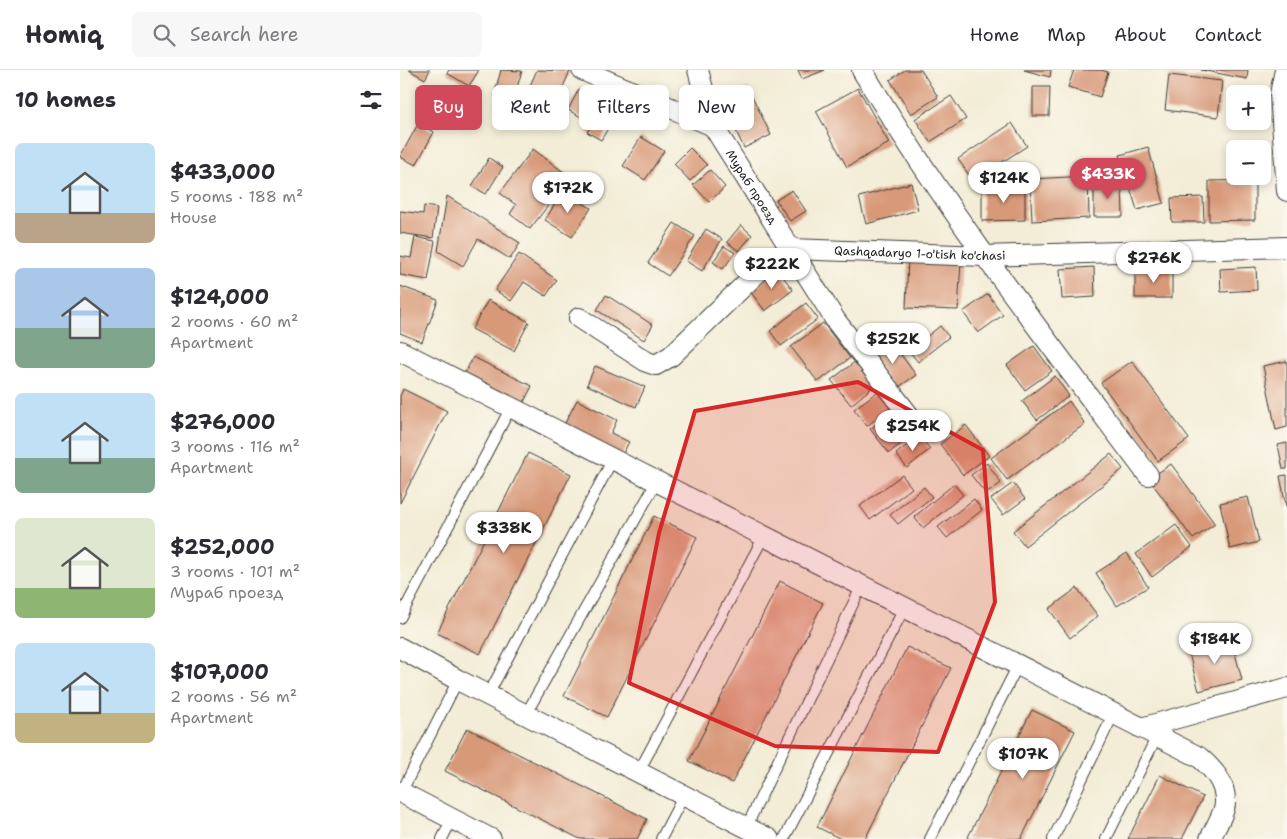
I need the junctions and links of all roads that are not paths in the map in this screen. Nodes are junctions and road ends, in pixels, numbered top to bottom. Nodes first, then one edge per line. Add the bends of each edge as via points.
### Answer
1 (582, 70) edge
2 (698, 70) edge
3 (862, 70) edge
4 (1285, 70) edge
5 (702, 85) edge
6 (679, 111) edge
7 (716, 130) edge
8 (1287, 191) edge
9 (1287, 247) edge
10 (791, 248) junction
11 (984, 256) junction
12 (579, 318) dead end
13 (400, 350) edge
14 (511, 407) junction
15 (911, 418) dead end
16 (613, 459) junction
17 (1148, 475) dead end
18 (657, 481) junction
19 (764, 536) junction
20 (862, 585) junction
21 (904, 607) junction
22 (400, 618) edge
23 (400, 648) edge
24 (1018, 665) junction
25 (458, 680) junction
26 (1287, 688) edge
27 (488, 695) junction
28 (526, 714) junction
29 (1114, 714) junction
30 (1149, 732) junction
31 (638, 772) junction
32 (401, 793) edge
33 (684, 795) junction
34 (452, 819) junction
35 (746, 828) junction
36 (442, 839) edge
37 (491, 839) edge
38 (661, 839) edge
39 (769, 839) edge
40 (784, 839) edge
41 (930, 839) edge
42 (1053, 839) edge
43 (1106, 839) edge
44 (1210, 839) edge

1 - 6 street
2 - 5 street, Мураб проезд
3 - 11 street via 899,132
4 - 8 street via 1280,94
7 - 10 street, Мураб проезд
9 - 11 street, Qashqadaryo 1-o'tish ko'chasi
10 - 11 street, Qashqadaryo 1-o'tish ko'chasi
10 - 12 street via 759,271 671,356 656,365
10 - 15 street, Мураб проезд via 836,321
11 - 17 street
13 - 14 street
14 - 16 street
14 - 22 lane
16 - 18 street
16 - 27 lane
18 - 19 street
18 - 28 lane
19 - 20 street
19 - 31 lane
20 - 21 street
20 - 35 lane
21 - 24 street
21 - 40 lane
23 - 25 street
24 - 29 street
24 - 41 lane
25 - 27 street
25 - 32 lane
26 - 30 street
27 - 28 street
28 - 31 street
29 - 30 street
29 - 42 lane
30 - 43 lane
30 - 44 street via 1199,757 1213,769 1222,784 1226,804
31 - 33 street
32 - 34 street
33 - 35 street
33 - 38 lane
34 - 36 lane
34 - 37 street
35 - 39 street

